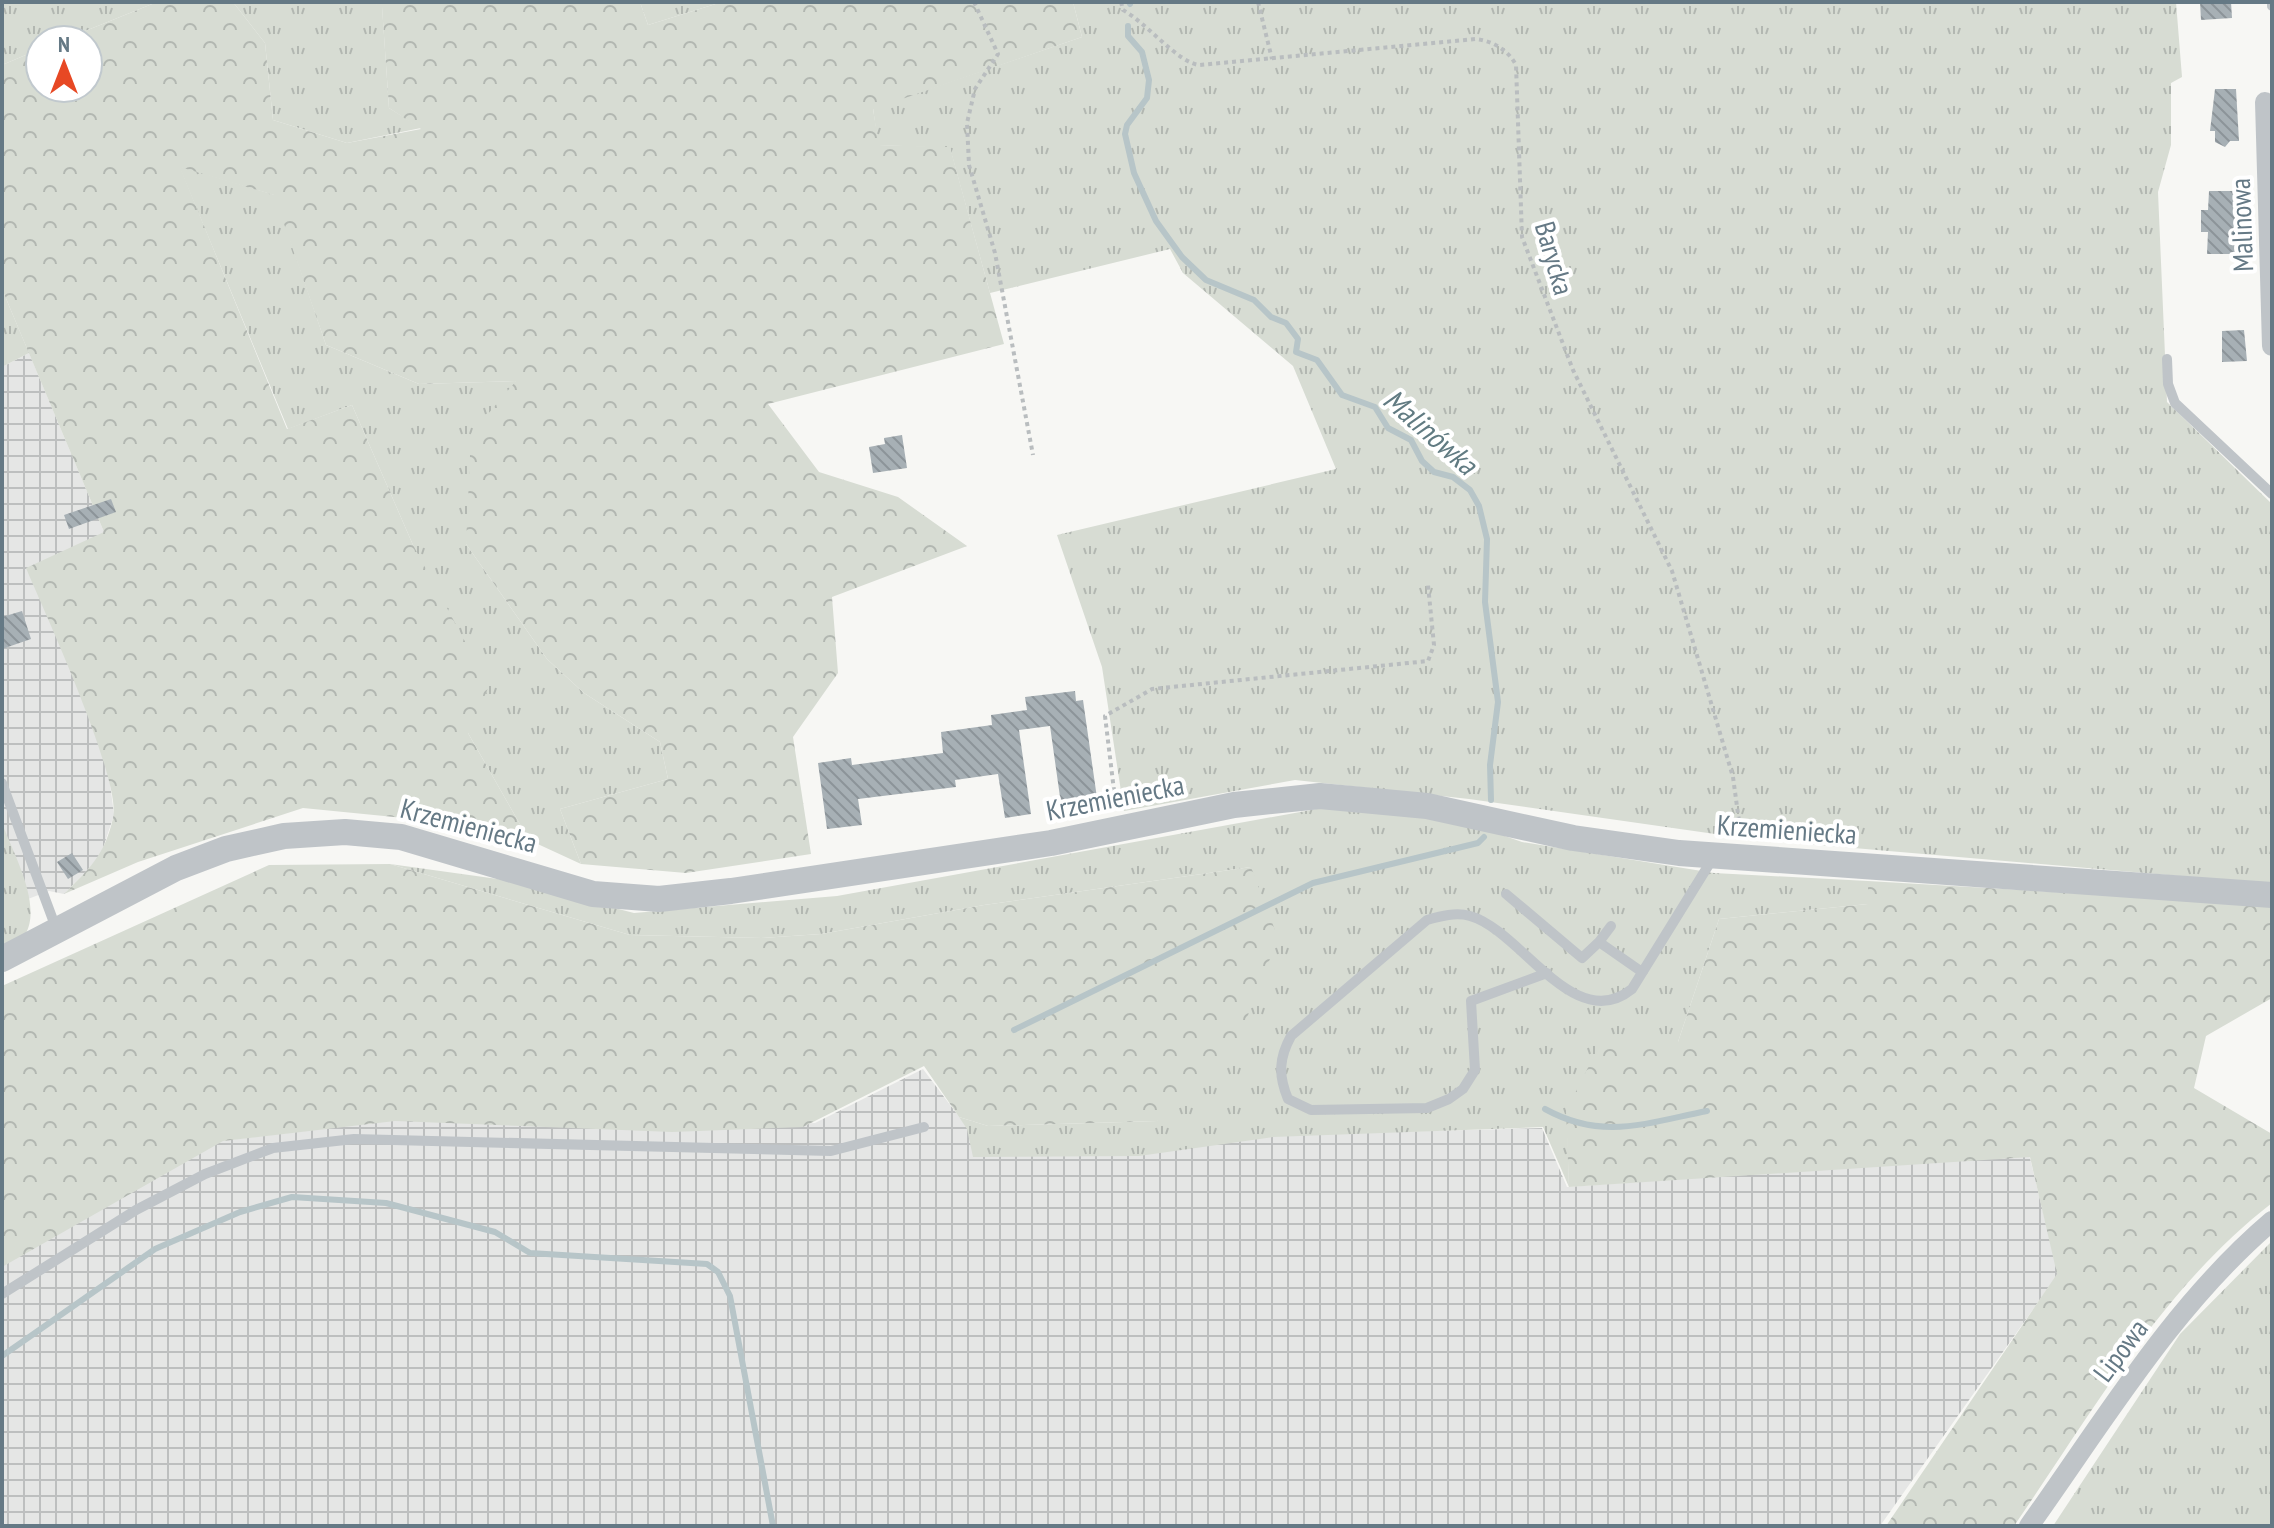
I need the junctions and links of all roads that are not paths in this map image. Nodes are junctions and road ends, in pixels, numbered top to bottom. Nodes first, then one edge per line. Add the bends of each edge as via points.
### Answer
1 (2265, 102) dead end
2 (2272, 346) edge
3 (2167, 359) dead end
4 (2272, 494) edge
5 (2, 783) edge
6 (1714, 856) junction
7 (1506, 894) dead end
8 (2272, 895) edge
9 (1611, 926) dead end
10 (56, 930) junction
11 (1599, 942) junction
12 (2, 959) edge
13 (1642, 972) junction
14 (1547, 973) junction
15 (924, 1127) dead end
16 (2272, 1221) edge
17 (2, 1294) edge
18 (2029, 1526) edge

1 - 2 street, Malinowa
3 - 4 lane via 2175,403
5 - 10 lane
6 - 8 street, Krzemieniecka
6 - 10 street, Krzemieniecka via 1619,845 1427,806 1299,796 1120,830 731,891 642,899 593,894 401,837 305,833 194,860
6 - 13 lane
7 - 11 lane via 1582,958
9 - 11 lane
10 - 12 street, Krzemieniecka
11 - 13 lane
13 - 14 lane via 1632,989 1609,1000 1578,997
14 - 14 lane via 1482,921 1456,915 1427,920 1291,1036 1282,1054 1280,1080 1288,1099 1311,1110 1427,1108 1449,1099 1475,1070 1471,1001
15 - 17 lane via 831,1151 354,1139 273,1148 205,1174 136,1210
16 - 18 street, Lipowa via 2175,1323

